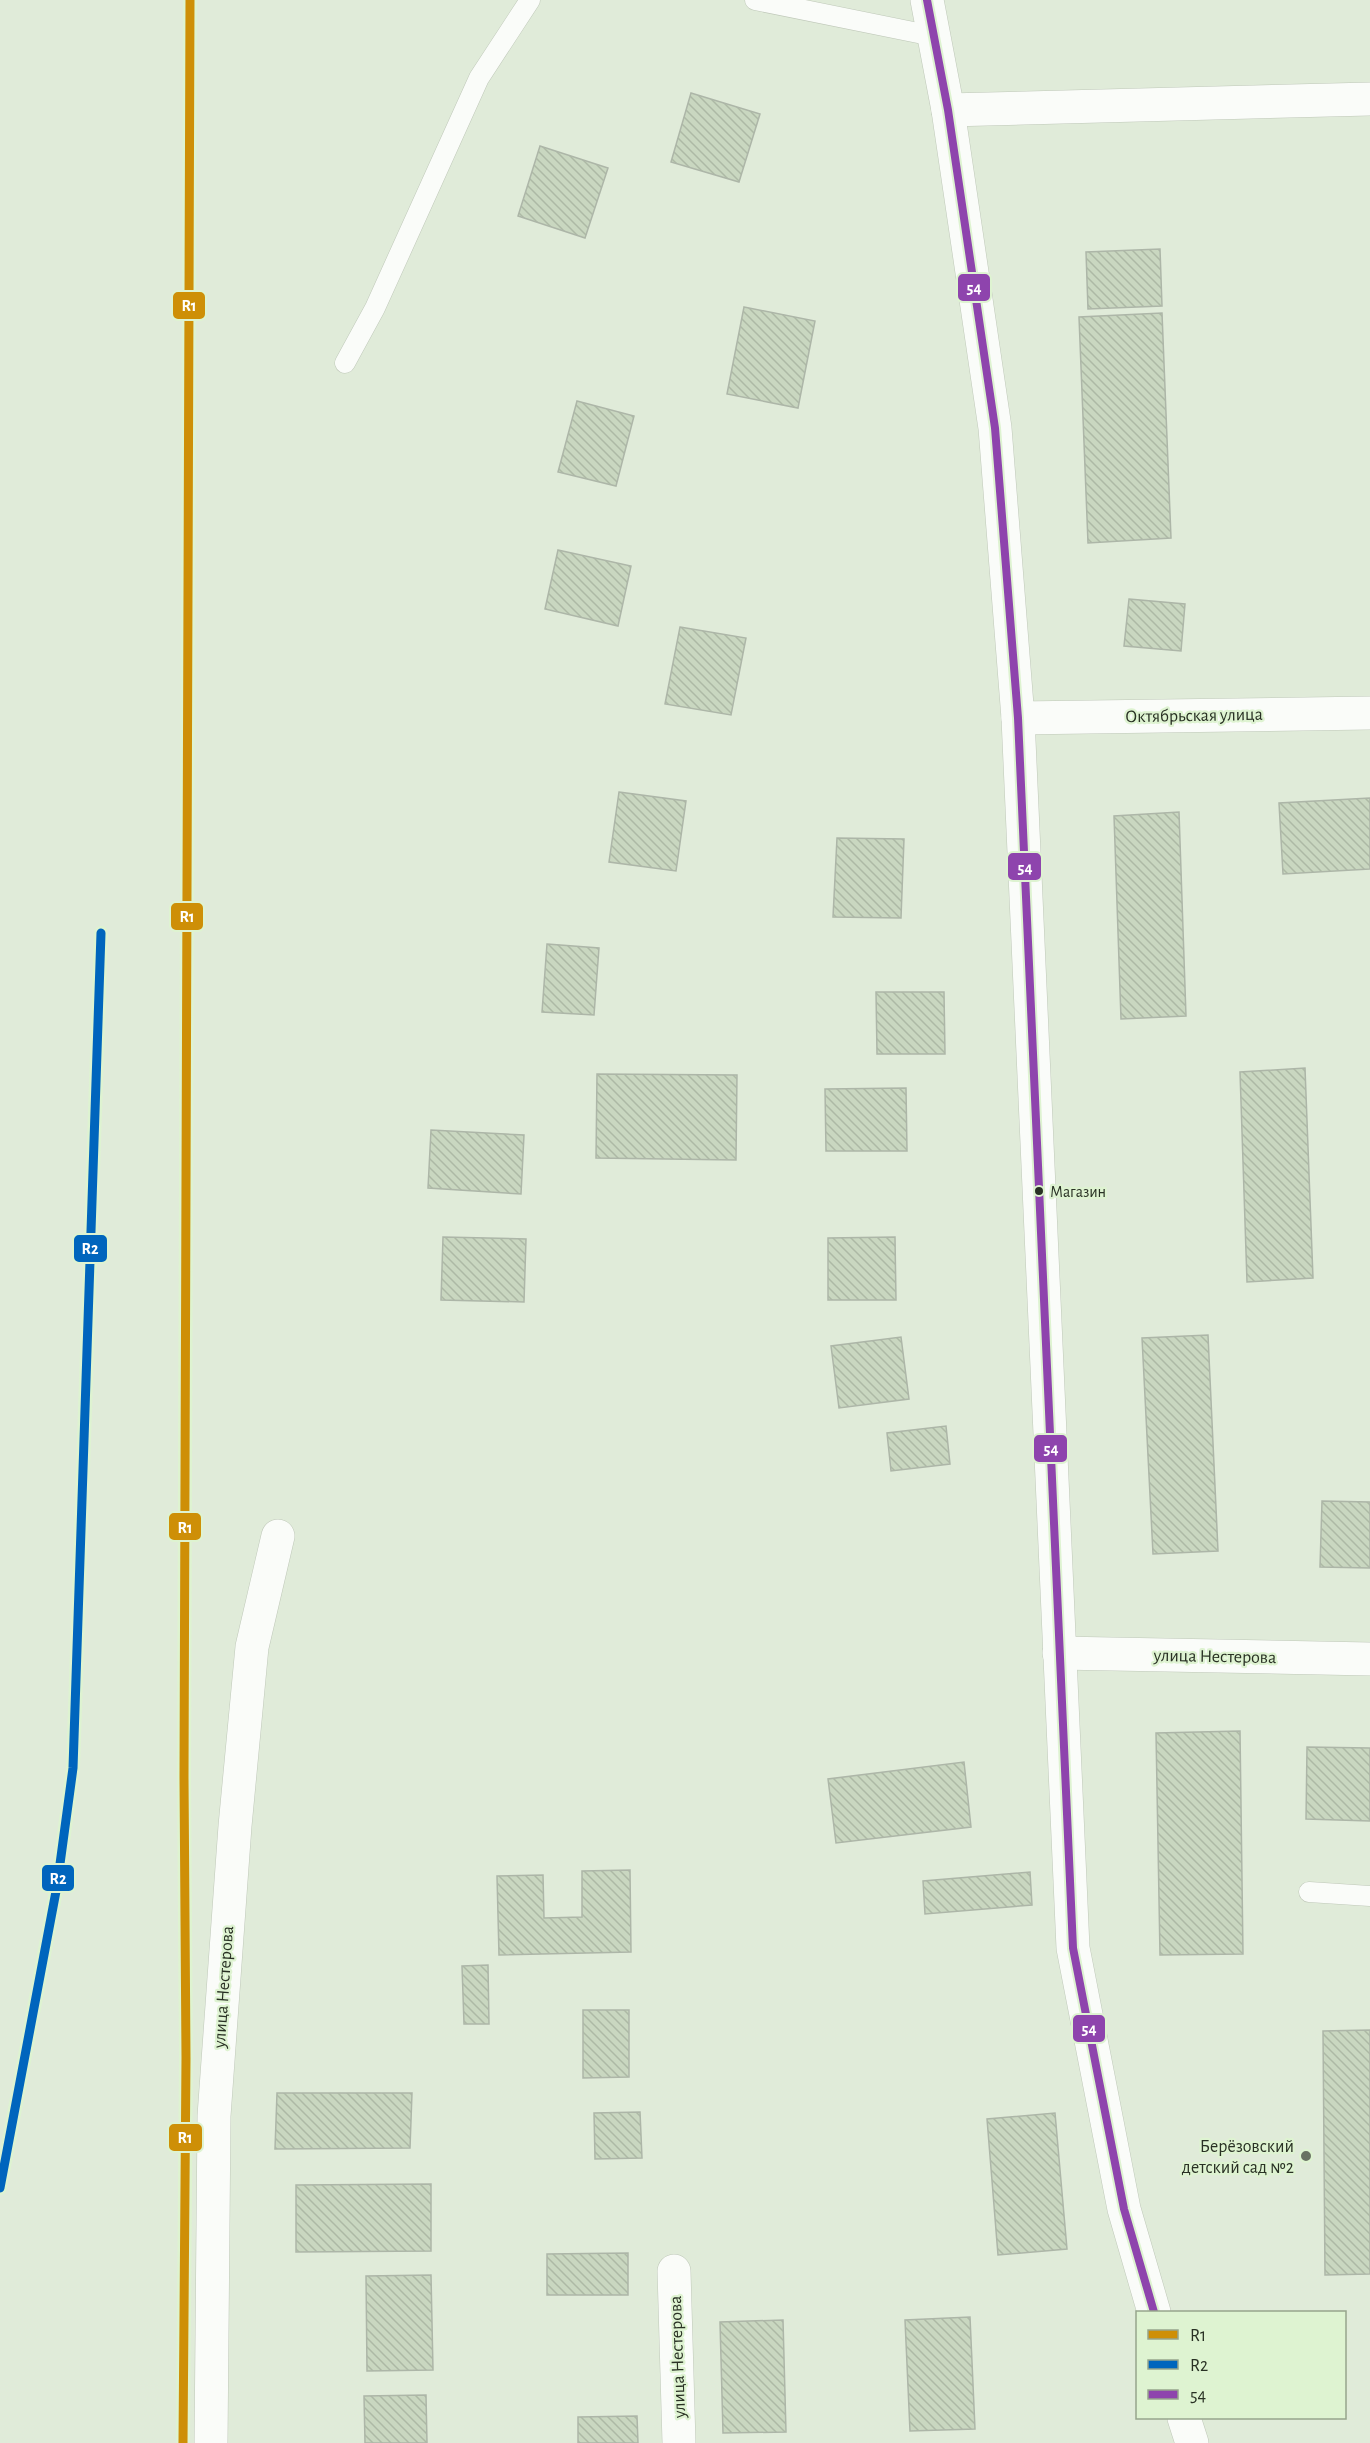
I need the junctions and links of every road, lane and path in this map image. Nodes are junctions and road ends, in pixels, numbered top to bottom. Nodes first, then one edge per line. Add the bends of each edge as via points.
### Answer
1 (530, 0) edge
2 (755, 0) edge
3 (927, 0) edge
4 (933, 36) junction
5 (1370, 99) edge
6 (948, 110) junction
7 (345, 363) dead end
8 (1370, 713) edge
9 (1018, 718) junction
10 (278, 1536) dead end
11 (1059, 1653) junction
12 (1370, 1659) edge
13 (1310, 1892) dead end
14 (1370, 1896) edge
15 (674, 2271) dead end
16 (1153, 2311) edge
17 (1184, 2419) edge
18 (211, 2443) edge
19 (679, 2443) edge
20 (1192, 2443) edge

1 - 7 lane via 479,78 375,308
2 - 4 lane
3 - 4 street
4 - 6 street
5 - 6 street
6 - 9 street via 995,428
8 - 9 street, Октябрьская улица
9 - 11 street
10 - 18 street, улица Нестерова via 252,1647 234,1838 214,2116
11 - 12 street, улица Нестерова
11 - 16 street via 1073,1948 1124,2209
13 - 14 lane
15 - 19 street, улица Нестерова
17 - 20 street

